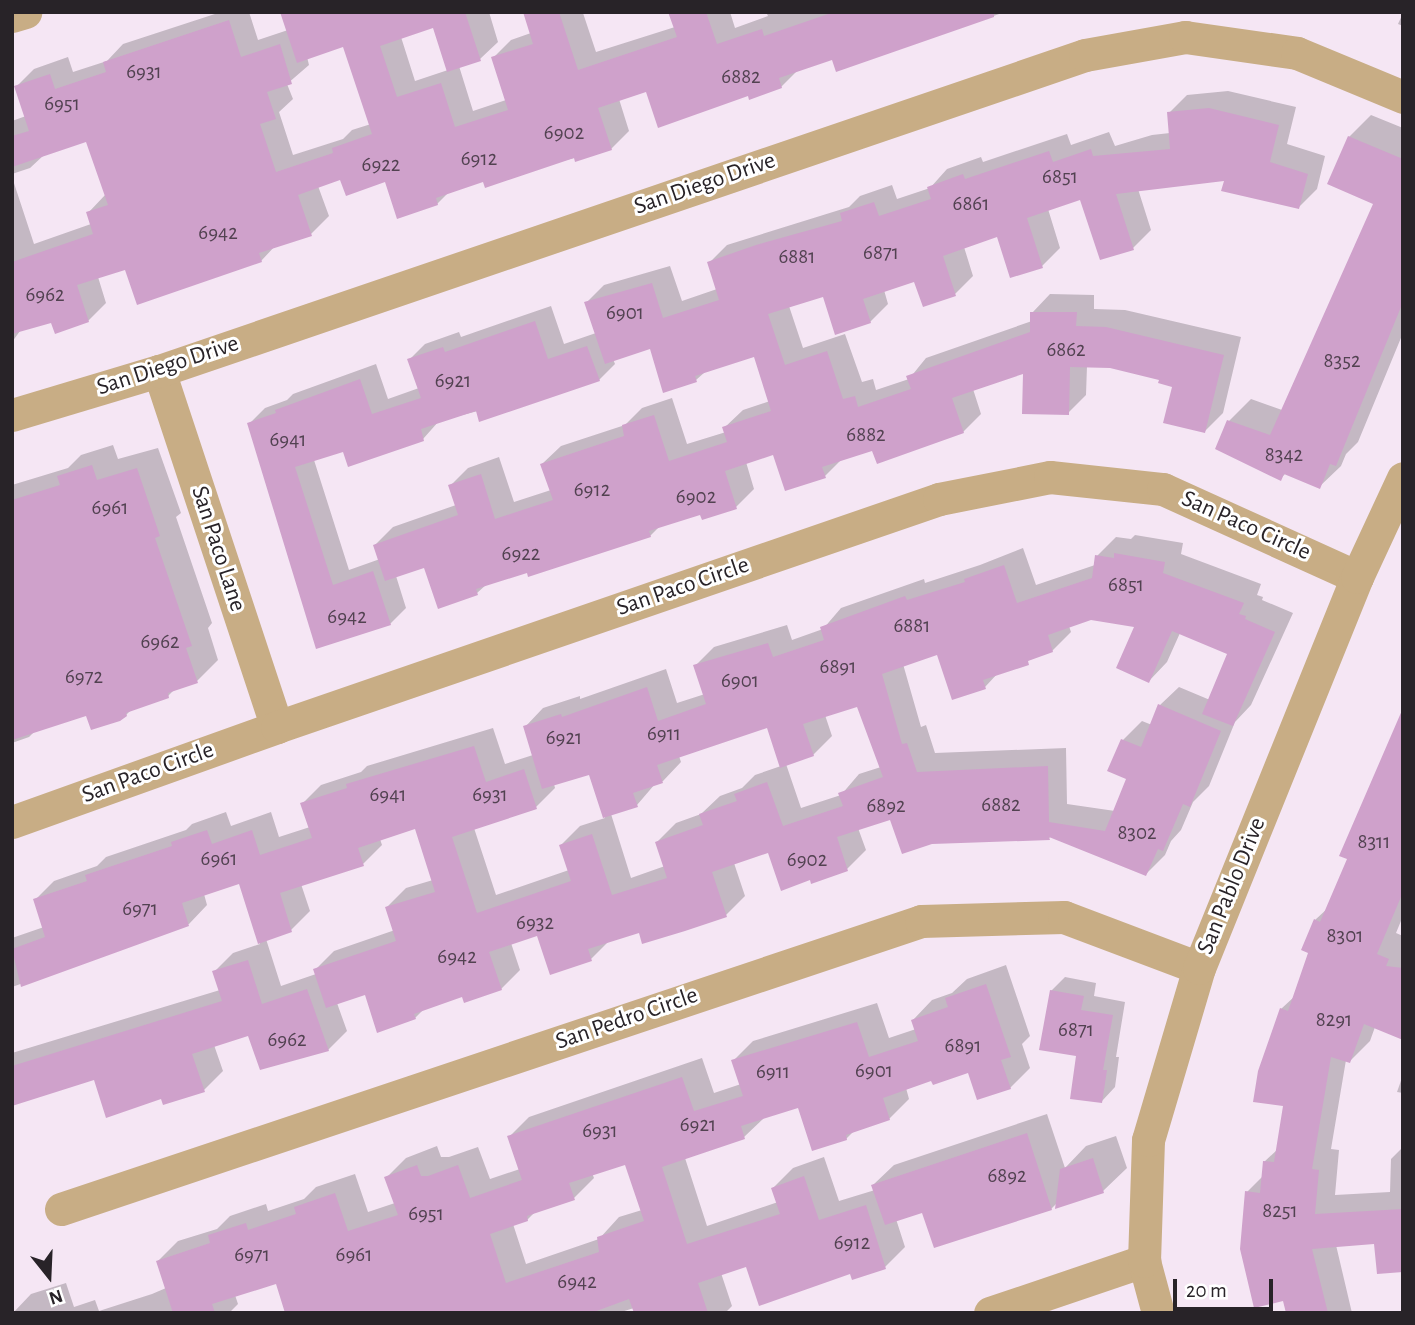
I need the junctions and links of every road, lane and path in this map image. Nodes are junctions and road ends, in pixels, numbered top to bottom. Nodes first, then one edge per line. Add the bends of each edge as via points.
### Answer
1 (25, 12) edge
2 (12, 16) edge
3 (1403, 97) edge
4 (159, 371) junction
5 (12, 415) edge
6 (1403, 478) edge
7 (1357, 577) junction
8 (277, 727) junction
9 (12, 822) edge
10 (1199, 968) junction
11 (61, 1209) dead end
12 (1144, 1261) junction
13 (990, 1313) edge
14 (1158, 1313) edge

1 - 2 street
3 - 4 street, San Diego Drive via 1297,53 1185,37 1084,55
4 - 5 street, San Diego Drive
4 - 8 street, San Paco Lane
6 - 7 street, San Pablo Drive
7 - 8 street, San Paco Circle via 1163,489 1050,477 939,499
7 - 10 street, San Pablo Drive
8 - 9 street, San Paco Circle
10 - 11 street, San Pedro Circle via 1064,917 921,921
10 - 12 street, San Pablo Drive via 1148,1139
12 - 13 street
12 - 14 street, San Pablo Drive

